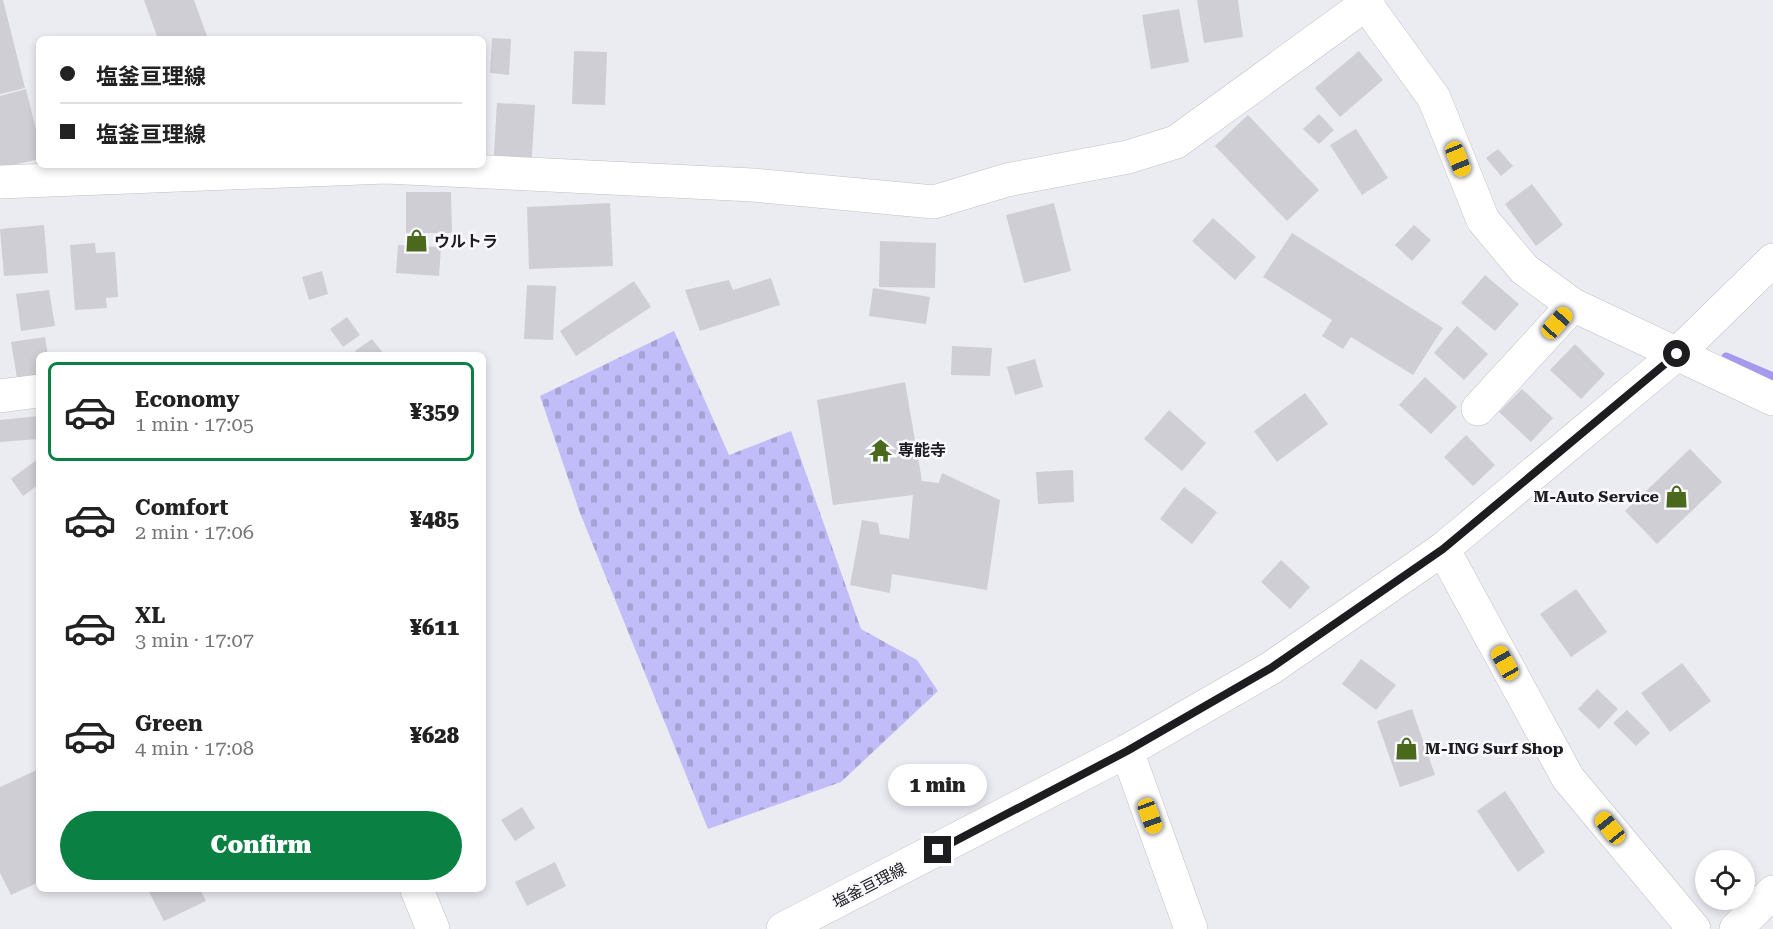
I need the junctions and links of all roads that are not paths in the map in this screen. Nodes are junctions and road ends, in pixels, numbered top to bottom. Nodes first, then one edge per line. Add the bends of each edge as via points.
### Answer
1 (1367, 2) edge
2 (360, 168) edge
3 (406, 168) edge
4 (0, 182) edge
5 (1773, 260) edge
6 (1573, 305) junction
7 (1677, 354) junction
8 (36, 391) edge
9 (0, 396) edge
10 (1773, 399) edge
11 (1478, 409) dead end
12 (1443, 549) junction
13 (1127, 751) junction
14 (418, 892) edge
15 (1773, 892) edge
16 (433, 929) edge
17 (783, 929) edge
18 (1191, 929) edge
19 (1694, 929) edge
20 (1736, 929) edge

1 - 3 street via 1176,142 1128,157 1007,180 934,202 753,185
1 - 6 street via 1434,98 1483,220 1524,269
2 - 4 street
5 - 7 street, 塩釜亘理線
6 - 7 street
6 - 11 street
7 - 10 street
7 - 12 street, 塩釜亘理線
8 - 9 street
12 - 13 street, 塩釜亘理線 via 1271,668
12 - 19 street via 1568,778
13 - 17 street, 塩釜亘理線
13 - 18 street
14 - 16 street
15 - 20 street

